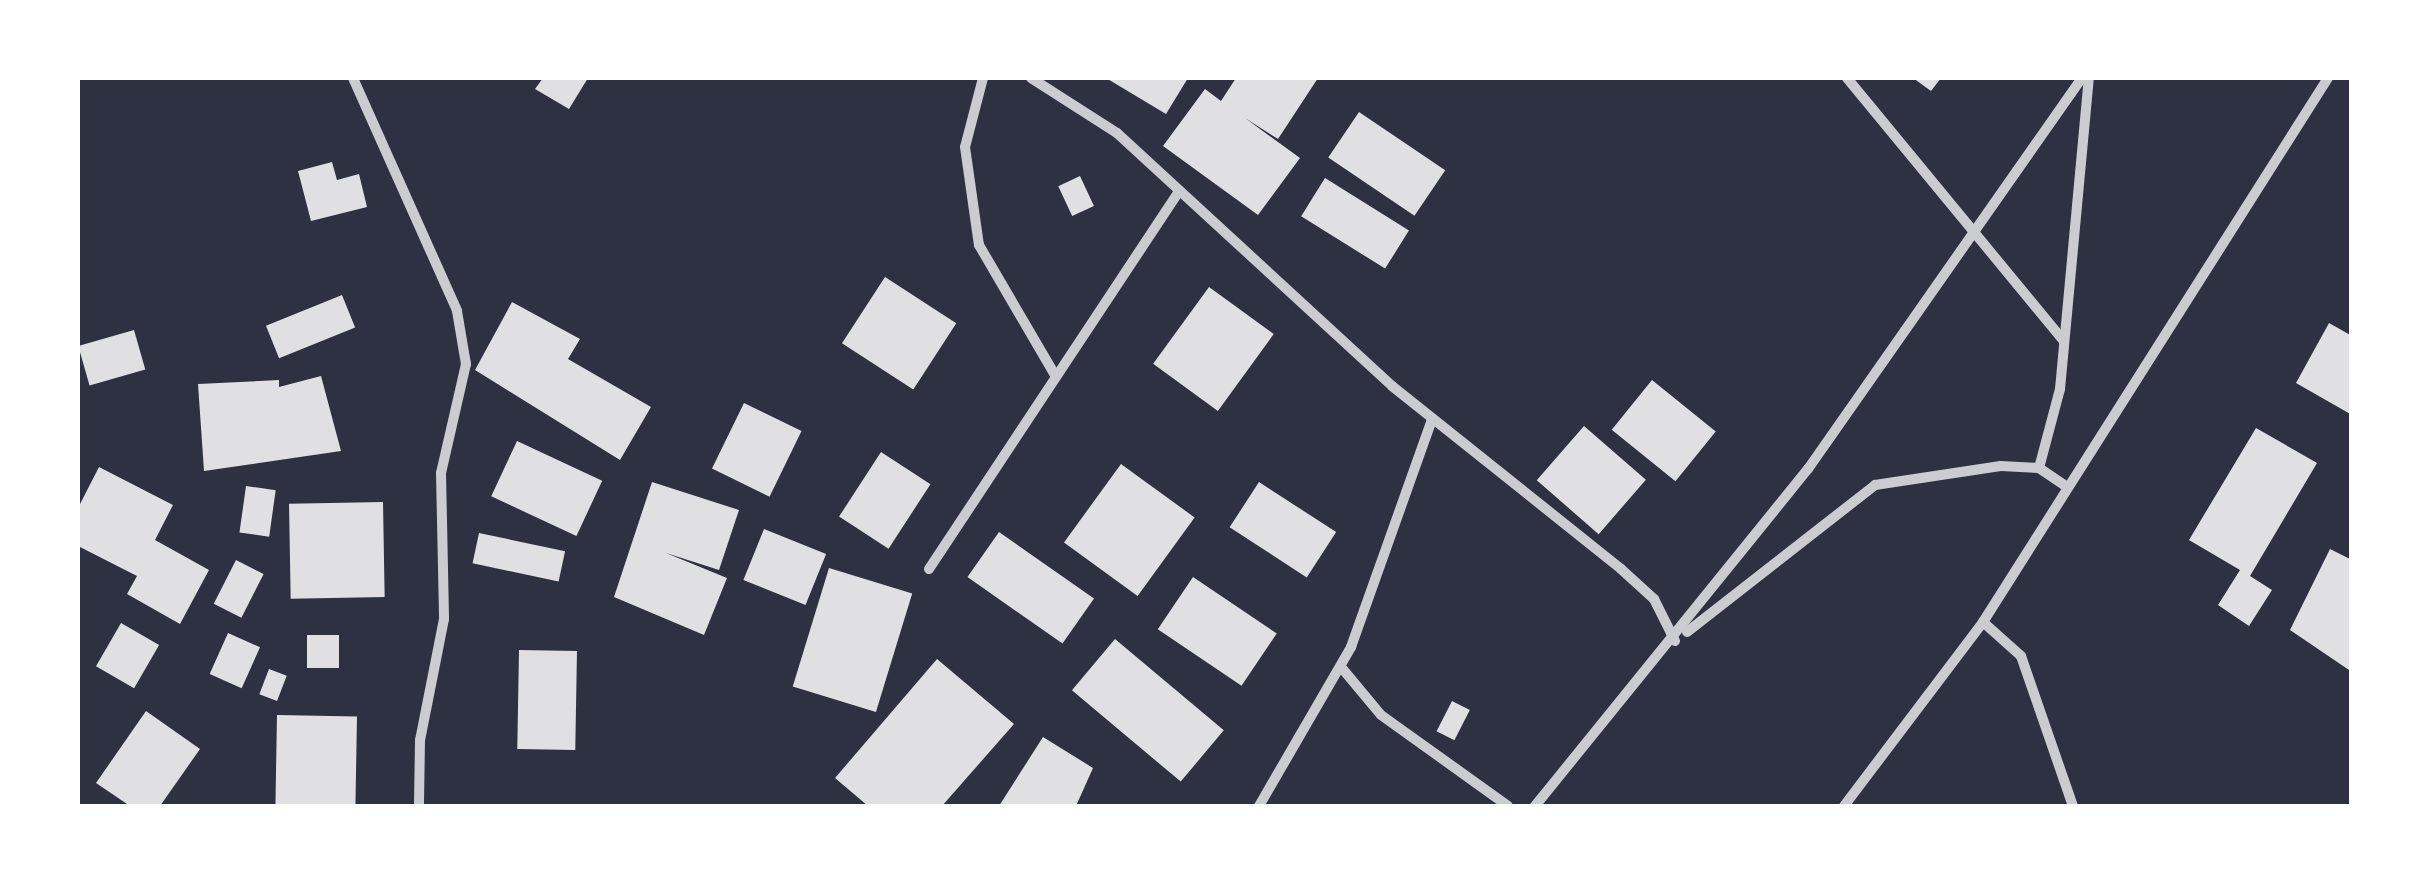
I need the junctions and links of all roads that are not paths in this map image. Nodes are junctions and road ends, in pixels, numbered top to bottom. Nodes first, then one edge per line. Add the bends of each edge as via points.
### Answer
1 (352, 78) edge
2 (982, 78) edge
3 (1031, 78) edge
4 (1847, 78) edge
5 (2085, 78) edge
6 (2328, 78) edge
7 (1177, 194) junction
8 (1976, 228) junction
9 (2065, 342) junction
10 (1055, 375) junction
11 (1432, 420) junction
12 (2039, 468) junction
13 (2066, 487) junction
14 (929, 569) dead end
15 (1983, 622) junction
16 (1674, 642) junction
17 (1341, 667) junction
18 (420, 806) edge
19 (1259, 806) edge
20 (1508, 806) edge
21 (1535, 806) edge
22 (1844, 806) edge
23 (2072, 806) edge

1 - 18 street via 456,312 466,364 441,473 444,620 420,740
2 - 10 street via 965,147 979,245
3 - 7 street via 1117,133
4 - 8 street
5 - 8 street
5 - 9 street
6 - 13 street
7 - 10 street
7 - 11 street
8 - 9 street
8 - 16 street
9 - 12 street
10 - 14 street
11 - 16 street via 1621,568 1654,600
11 - 17 street
12 - 13 street
12 - 16 street via 1874,485
13 - 15 street
15 - 22 street
15 - 23 street via 2022,656
16 - 21 street
17 - 19 street
17 - 20 street via 1381,715

